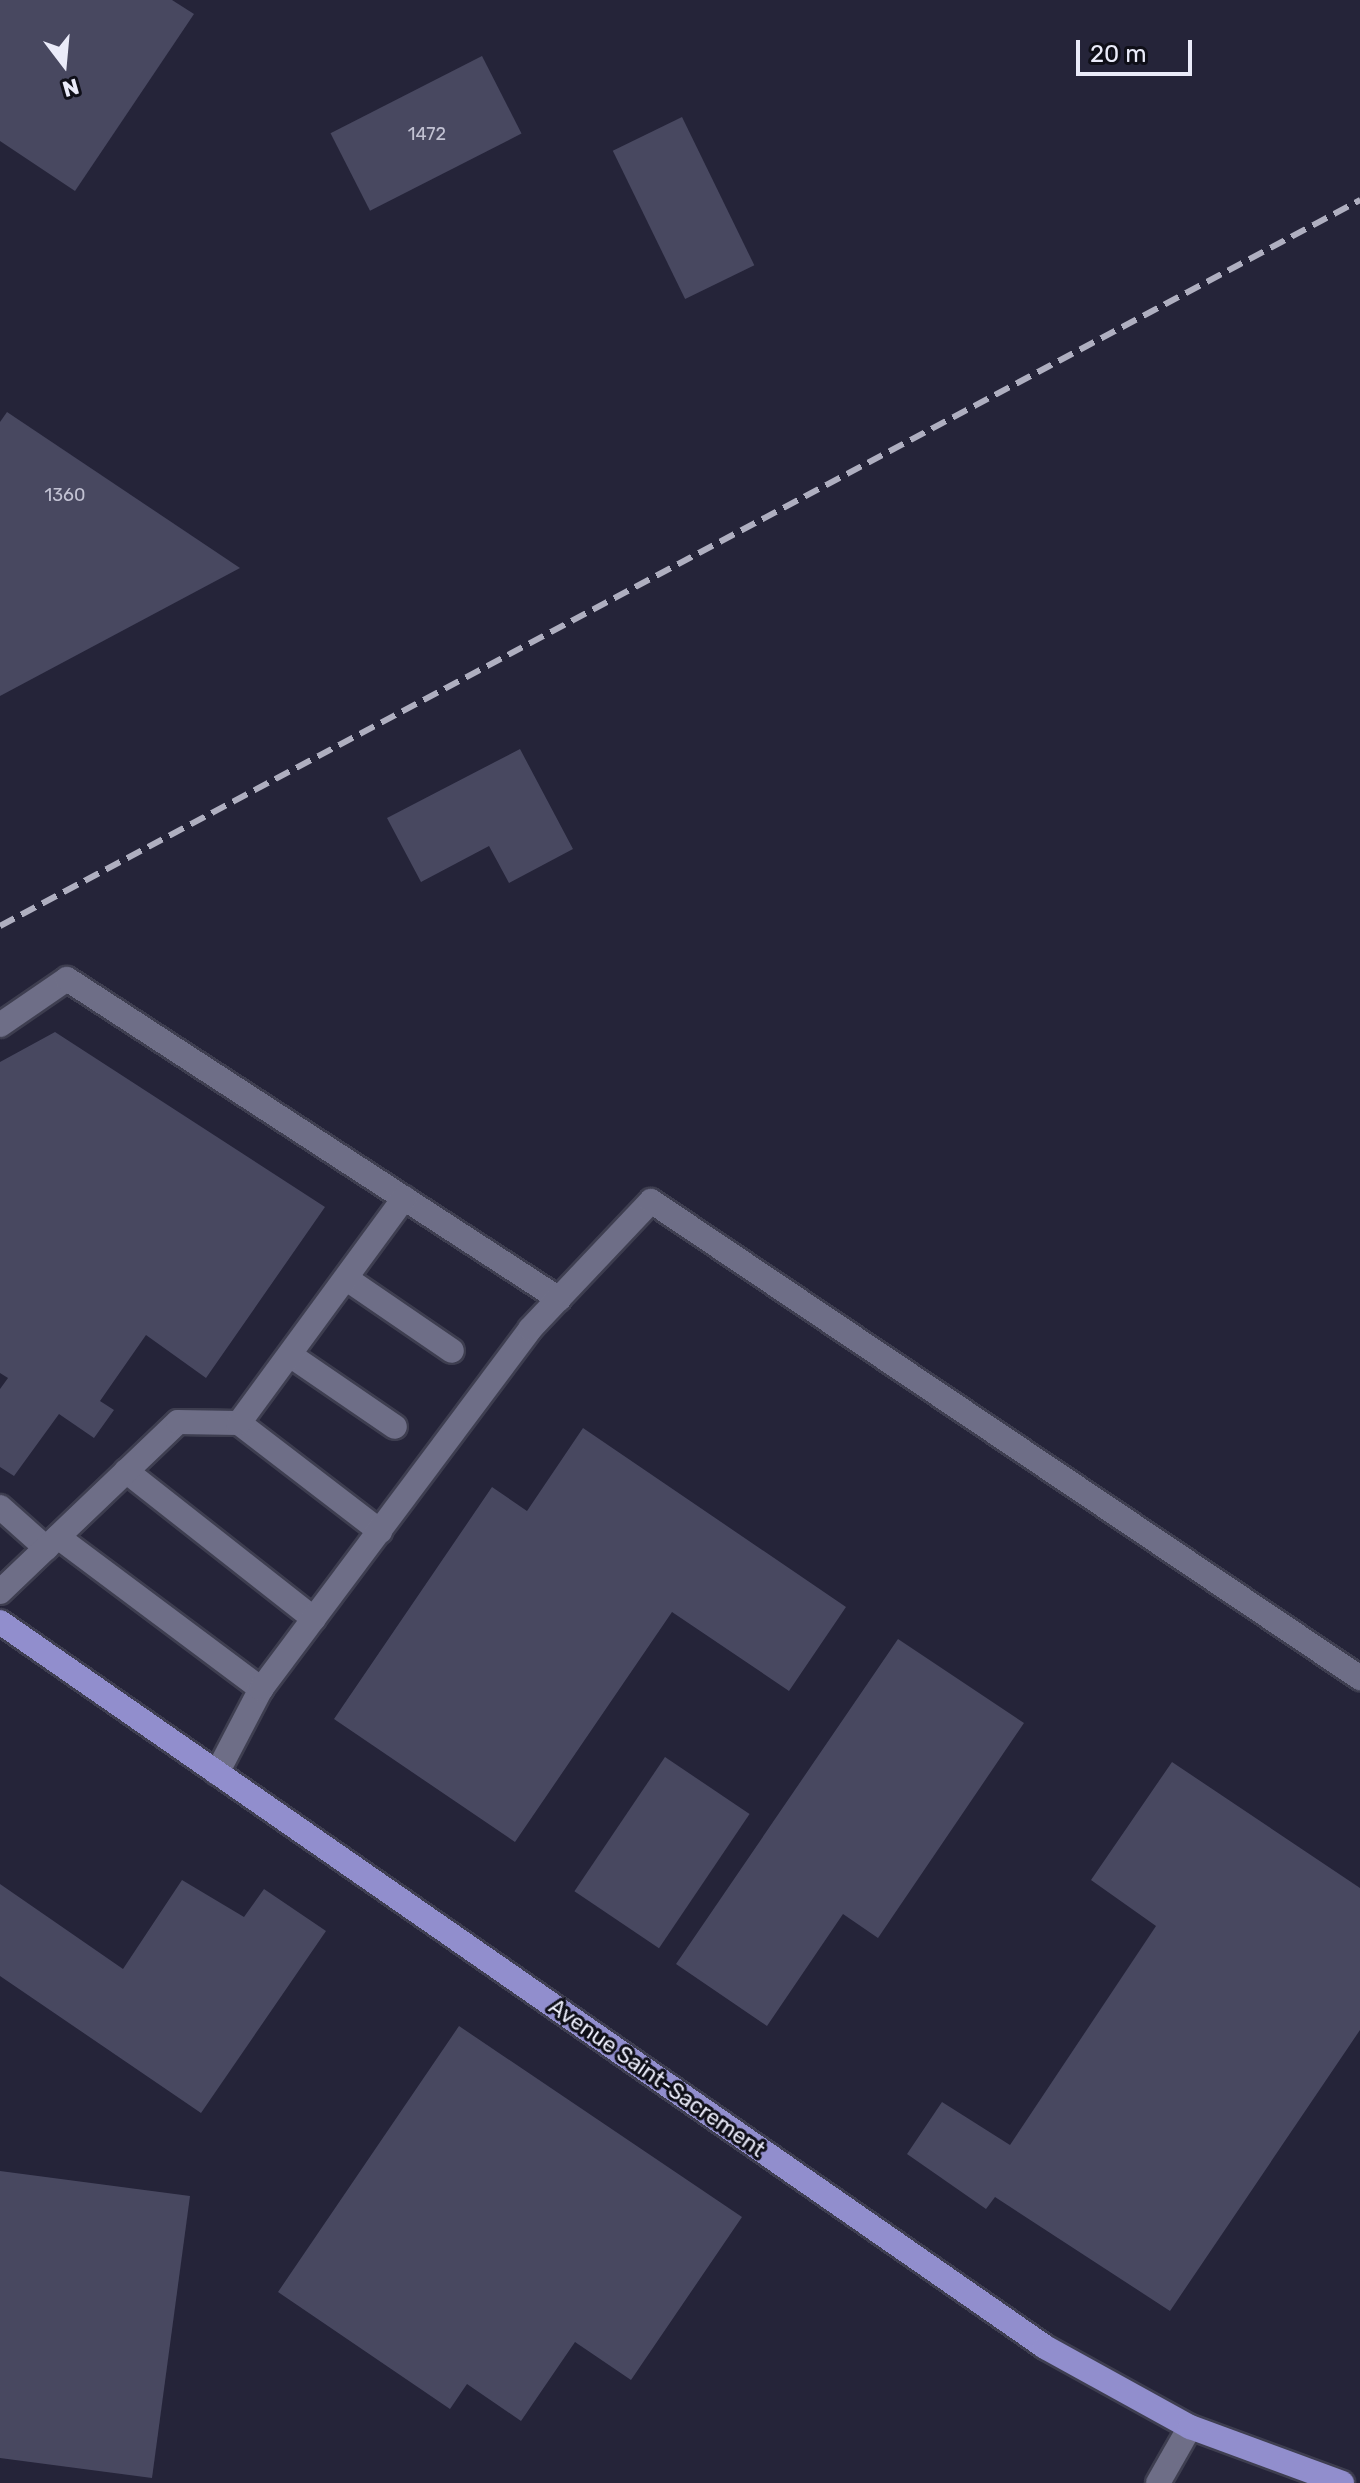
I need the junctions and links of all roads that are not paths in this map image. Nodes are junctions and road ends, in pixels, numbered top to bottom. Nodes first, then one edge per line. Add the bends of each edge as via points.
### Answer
1 (0, 1025) edge
2 (404, 1198) junction
3 (347, 1279) junction
4 (559, 1299) junction
5 (452, 1351) dead end
6 (290, 1355) junction
7 (239, 1423) junction
8 (395, 1427) dead end
9 (126, 1471) junction
10 (0, 1507) edge
11 (380, 1531) junction
12 (52, 1543) junction
13 (0, 1592) edge
14 (314, 1619) junction
15 (0, 1622) edge
16 (1360, 1678) edge
17 (261, 1689) junction
18 (217, 1773) junction
19 (1190, 2427) junction
20 (1158, 2483) edge
21 (1342, 2483) edge

1 - 2 street via 67,979
2 - 3 street
2 - 4 street
3 - 5 street
3 - 6 street
4 - 11 street
4 - 16 street via 651,1201
6 - 7 street
6 - 8 street
7 - 9 street via 178,1422
7 - 11 street
9 - 12 street
9 - 14 street
10 - 12 street
11 - 14 street
12 - 13 street
12 - 17 street
14 - 17 street
15 - 18 main road, Avenue Saint-Sacrement
17 - 18 street
18 - 19 main road, Avenue Saint-Sacrement via 1045,2347
19 - 20 street
19 - 21 main road, Avenue Saint-Sacrement

